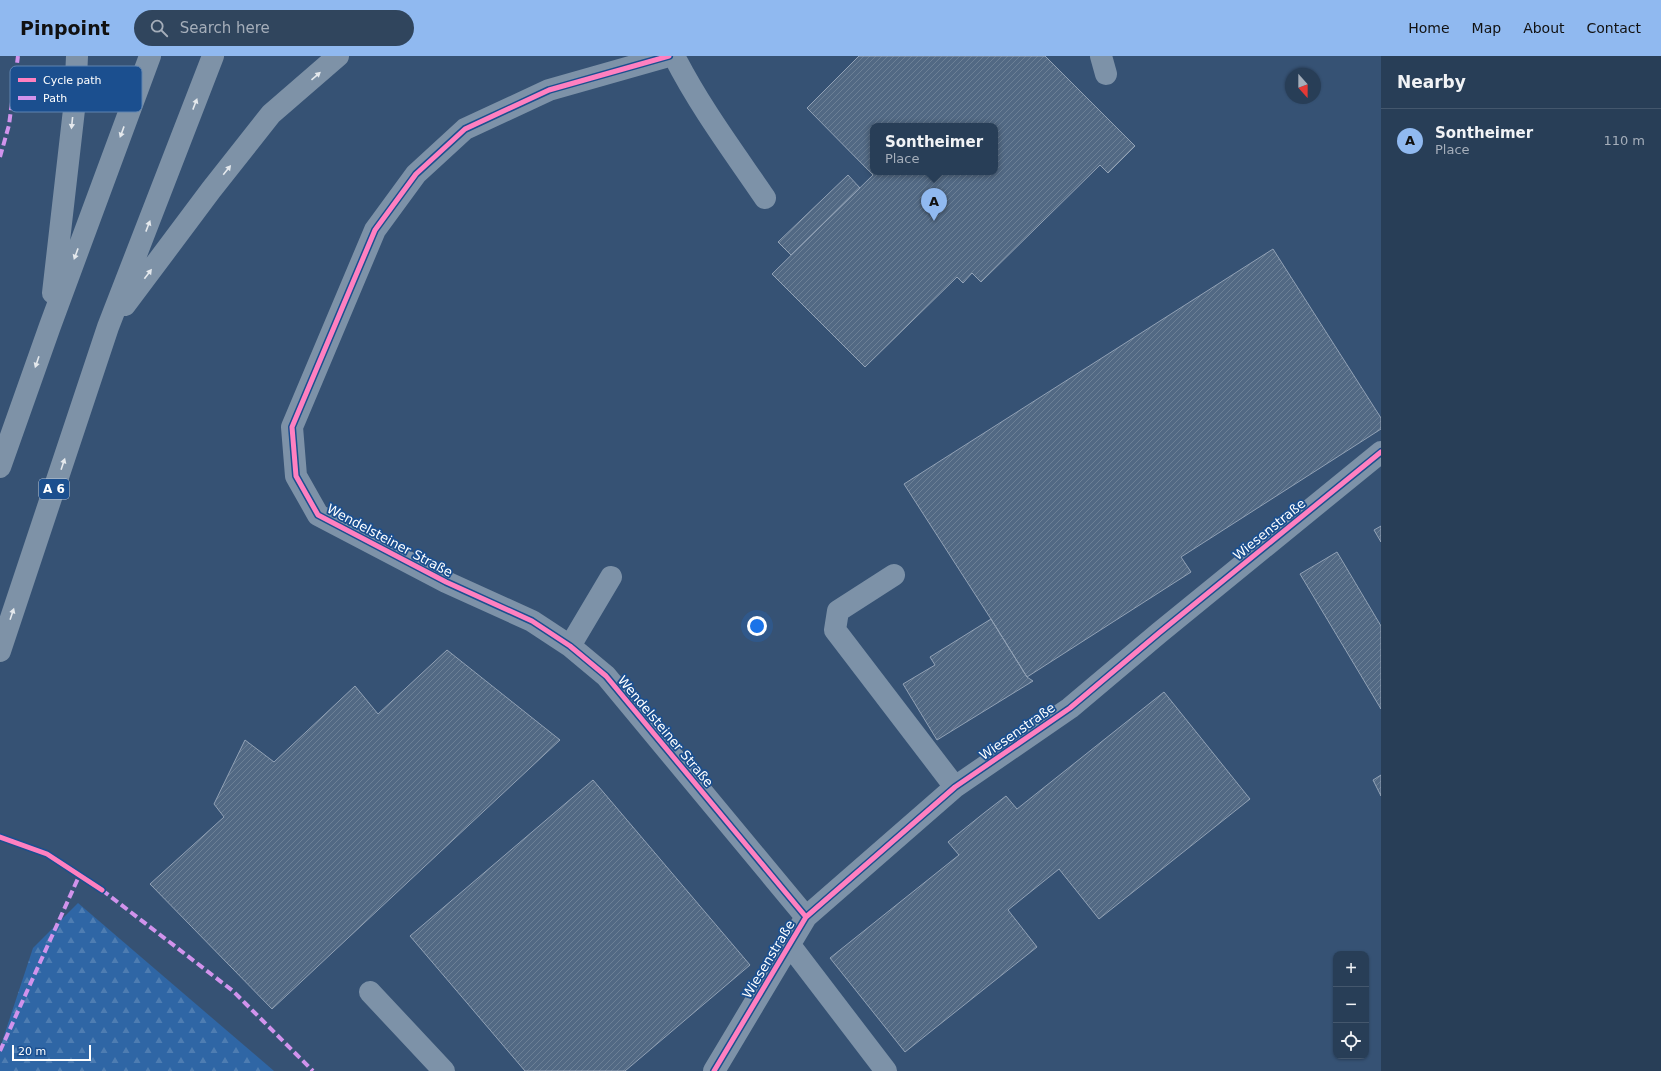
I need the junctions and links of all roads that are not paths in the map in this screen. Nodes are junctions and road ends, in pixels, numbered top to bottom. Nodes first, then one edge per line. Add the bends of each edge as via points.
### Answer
1 (77, 56) edge
2 (150, 56) edge
3 (213, 56) edge
4 (338, 56) edge
5 (669, 56) edge
6 (674, 56) edge
7 (77, 66) edge
8 (142, 78) edge
9 (74, 112) edge
10 (129, 112) edge
11 (765, 198) dead end
12 (50, 326) junction
13 (108, 327) junction
14 (1381, 452) edge
15 (0, 467) edge
16 (894, 575) dead end
17 (611, 578) dead end
18 (570, 646) junction
19 (0, 651) edge
20 (955, 787) junction
21 (806, 917) junction
22 (789, 944) junction
23 (370, 992) dead end
24 (444, 1071) edge
25 (714, 1071) edge
26 (886, 1071) edge

1 -> 7 highway
2 -> 8 highway
13 -> 3 highway, A 6
13 -> 4 highway via 271,114
5 - 18 street, Wendelsteiner Straße via 549,90 465,129 416,174 375,230 292,427 296,476 318,515 446,582 532,621
6 - 11 street via 690,88
9 -> 12 highway
10 -> 12 highway
12 -> 15 highway
19 -> 13 highway, A 6
14 - 20 street, Wiesenstraße via 1159,632 1070,708
16 - 20 street via 838,611 835,630
17 - 18 street
18 - 21 street, Wendelsteiner Straße via 606,676
20 - 21 street, Wiesenstraße
21 - 22 street, Wiesenstraße
22 - 25 street, Wiesenstraße
22 - 26 street
23 - 24 street

